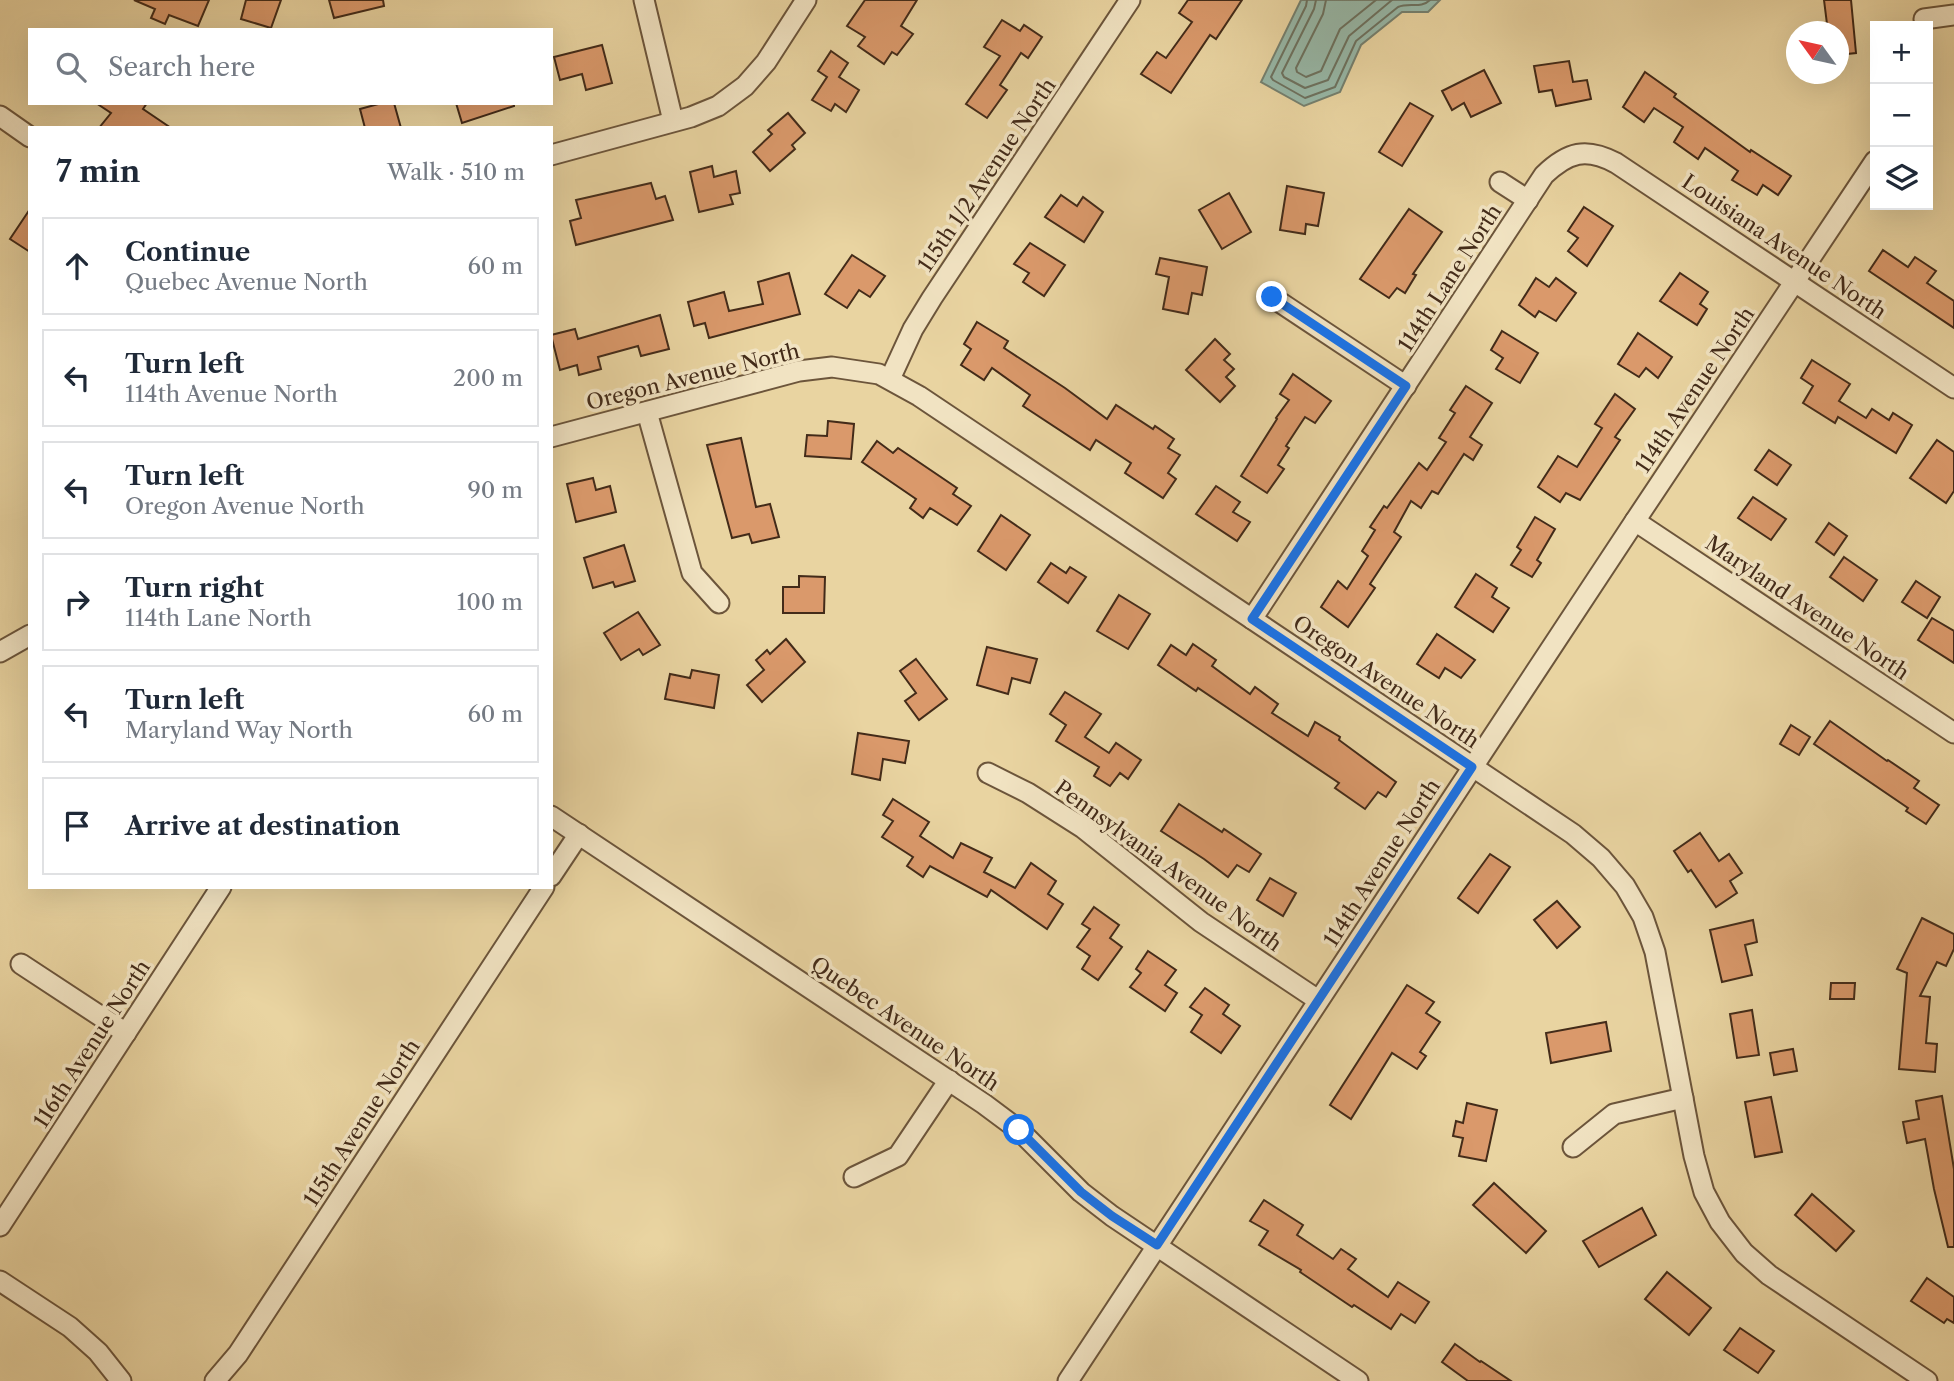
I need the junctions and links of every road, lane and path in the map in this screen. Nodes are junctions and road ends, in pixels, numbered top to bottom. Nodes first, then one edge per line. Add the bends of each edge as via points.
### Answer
1 (644, 0) edge
2 (806, 0) edge
3 (1130, 0) edge
4 (1923, 15) edge
5 (1954, 15) edge
6 (0, 116) edge
7 (673, 121) junction
8 (28, 136) edge
9 (1584, 153) joint
10 (553, 154) edge
11 (1870, 169) edge
12 (1500, 182) dead end
13 (1528, 200) junction
14 (1794, 283) junction
15 (1272, 297) dead end
16 (890, 379) junction
17 (1406, 386) junction
18 (1954, 388) edge
19 (647, 412) junction
20 (553, 436) edge
21 (1635, 521) junction
22 (719, 603) dead end
23 (1252, 619) junction
24 (28, 636) edge
25 (0, 652) edge
26 (1954, 733) edge
27 (1472, 767) junction
28 (988, 773) dead end
29 (553, 817) edge
30 (579, 834) junction
31 (553, 873) edge
32 (221, 889) edge
33 (543, 889) edge
34 (21, 964) dead end
35 (1318, 1000) junction
36 (126, 1033) junction
37 (949, 1080) junction
38 (1683, 1098) junction
39 (1573, 1147) dead end
40 (854, 1177) dead end
41 (0, 1226) edge
42 (1157, 1245) junction
43 (0, 1281) edge
44 (121, 1381) edge
45 (215, 1381) edge
46 (1068, 1381) edge
47 (1358, 1381) edge
48 (1927, 1381) edge

1 - 7 street
2 - 7 street via 745,86 718,106
3 - 16 street, 115th 1/2 Avenue North via 932,298
4 - 5 street
6 - 8 street
7 - 10 street
9 - 13 street, 114th Lane North via 1555,165
9 - 14 street, Louisiana Avenue North via 1616,163
11 - 14 street, 114th Avenue North
12 - 13 street
13 - 17 street, 114th Lane North
14 - 18 street, Louisiana Avenue North
14 - 21 street, 114th Avenue North
15 - 17 street
16 - 19 street, Oregon Avenue North via 832,368 799,371
16 - 23 street, Oregon Avenue North
17 - 23 street, 114th Lane North
19 - 20 street, Oregon Avenue North
19 - 22 street via 692,573
21 - 26 street, Maryland Avenue North
21 - 27 street, 114th Avenue North
23 - 27 street, Oregon Avenue North
24 - 25 street
27 - 35 street, 114th Avenue North
27 - 38 street, Oregon Avenue North via 1573,834 1625,886 1643,917 1655,952
28 - 35 street, Pennsylvania Avenue North via 1083,828 1201,922
29 - 30 street, Quebec Avenue North
30 - 31 street
30 - 37 street, Quebec Avenue North
32 - 36 street, 116th Avenue North
33 - 45 street, 115th Avenue North via 238,1354
34 - 36 street
35 - 42 street, 114th Avenue North
36 - 41 street, 116th Avenue North
37 - 40 street via 898,1156
37 - 42 street, Quebec Avenue North via 1019,1130 1081,1192
38 - 39 street via 1614,1114
38 - 48 street, Oregon Avenue North via 1704,1192 1744,1253 1769,1275
42 - 46 street, 114th Avenue North
42 - 47 street, Quebec Avenue North
43 - 44 street via 70,1327

